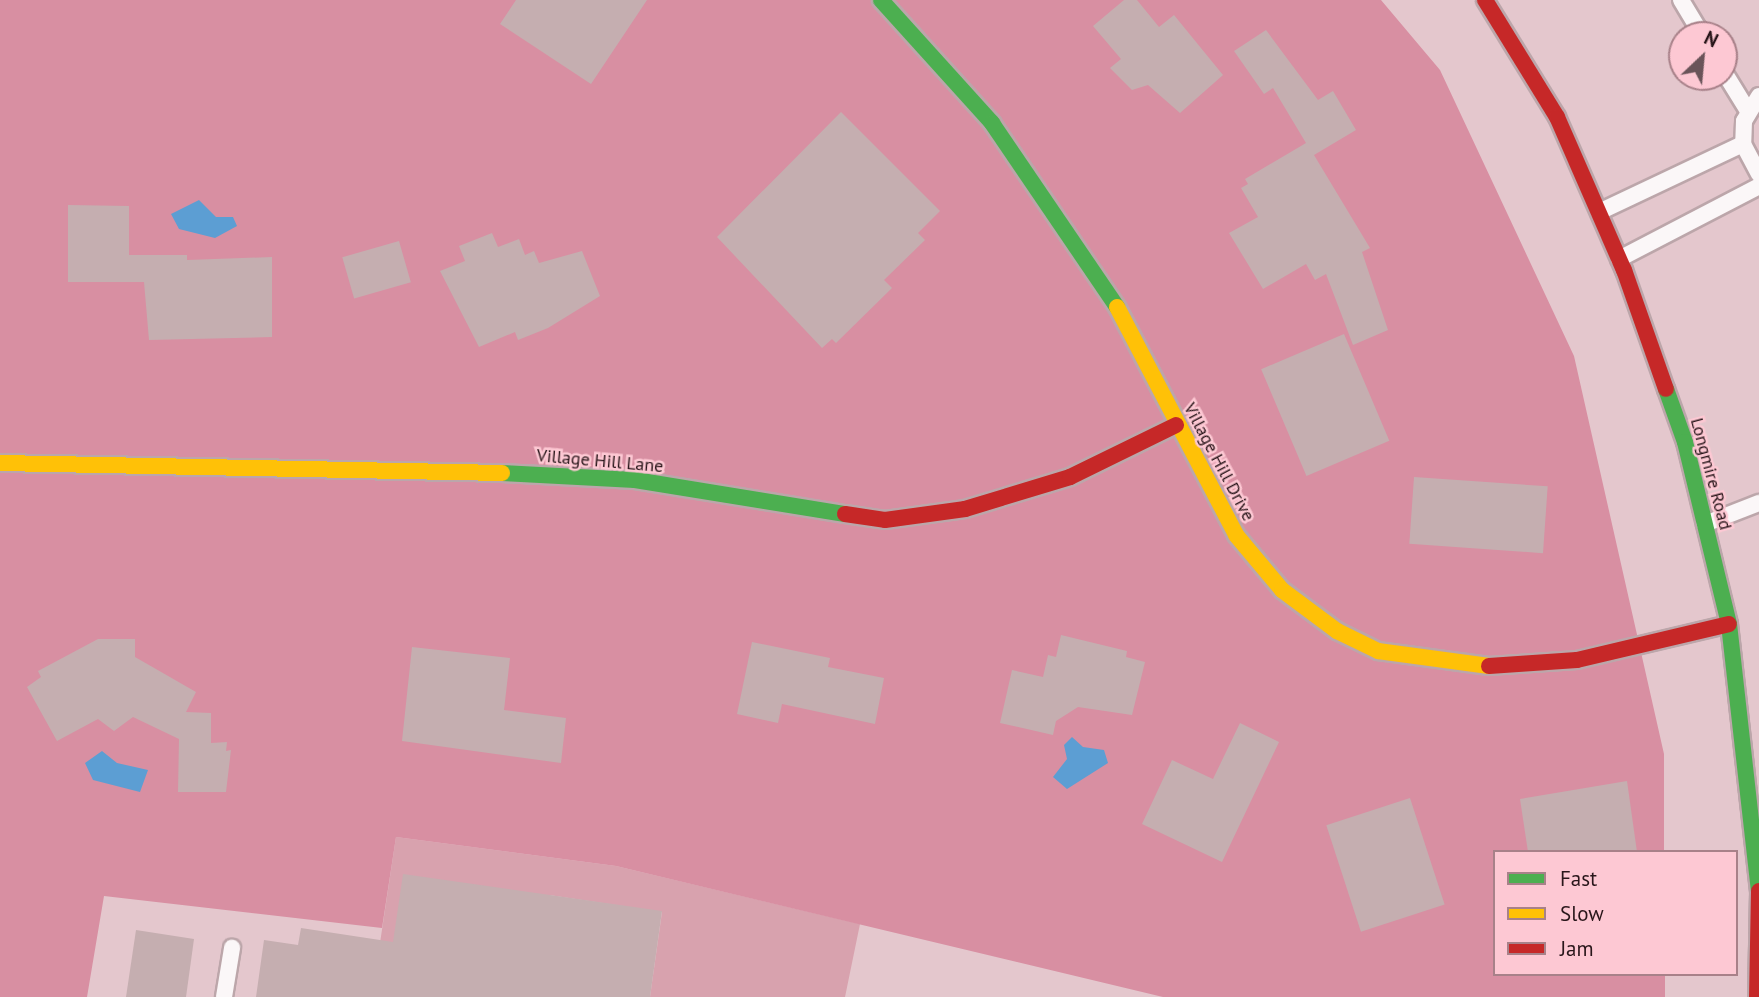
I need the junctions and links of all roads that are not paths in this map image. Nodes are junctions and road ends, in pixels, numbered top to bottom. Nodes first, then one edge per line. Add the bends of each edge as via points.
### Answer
1 (881, 0) edge
2 (1485, 0) edge
3 (1681, 0) edge
4 (1694, 21) edge
5 (1736, 91) edge
6 (1759, 96) edge
7 (1748, 111) junction
8 (1743, 144) junction
9 (1759, 174) edge
10 (1759, 186) edge
11 (1599, 212) junction
12 (1619, 259) junction
13 (1176, 425) junction
14 (0, 463) edge
15 (1759, 503) edge
16 (1705, 524) junction
17 (1729, 624) junction
18 (232, 948) dead end
19 (224, 997) edge
20 (1757, 997) edge

1 - 13 street, Village Hill Drive via 992,123 1101,277
2 - 11 street, Longmire Road via 1557,117
3 - 4 lane
5 - 7 lane
6 - 7 lane
7 - 8 lane
8 - 9 lane
8 - 11 lane
10 - 12 lane
11 - 12 street, Longmire Road
12 - 16 street, Longmire Road via 1685,442
13 - 14 street, Village Hill Lane via 1070,477 965,509 885,520 635,480 420,469
13 - 17 street, Village Hill Drive via 1236,535 1282,590 1337,631 1378,651 1476,667 1577,660
15 - 16 lane
16 - 17 street, Longmire Road
17 - 20 street, Longmire Road via 1759,863
18 - 19 lane

